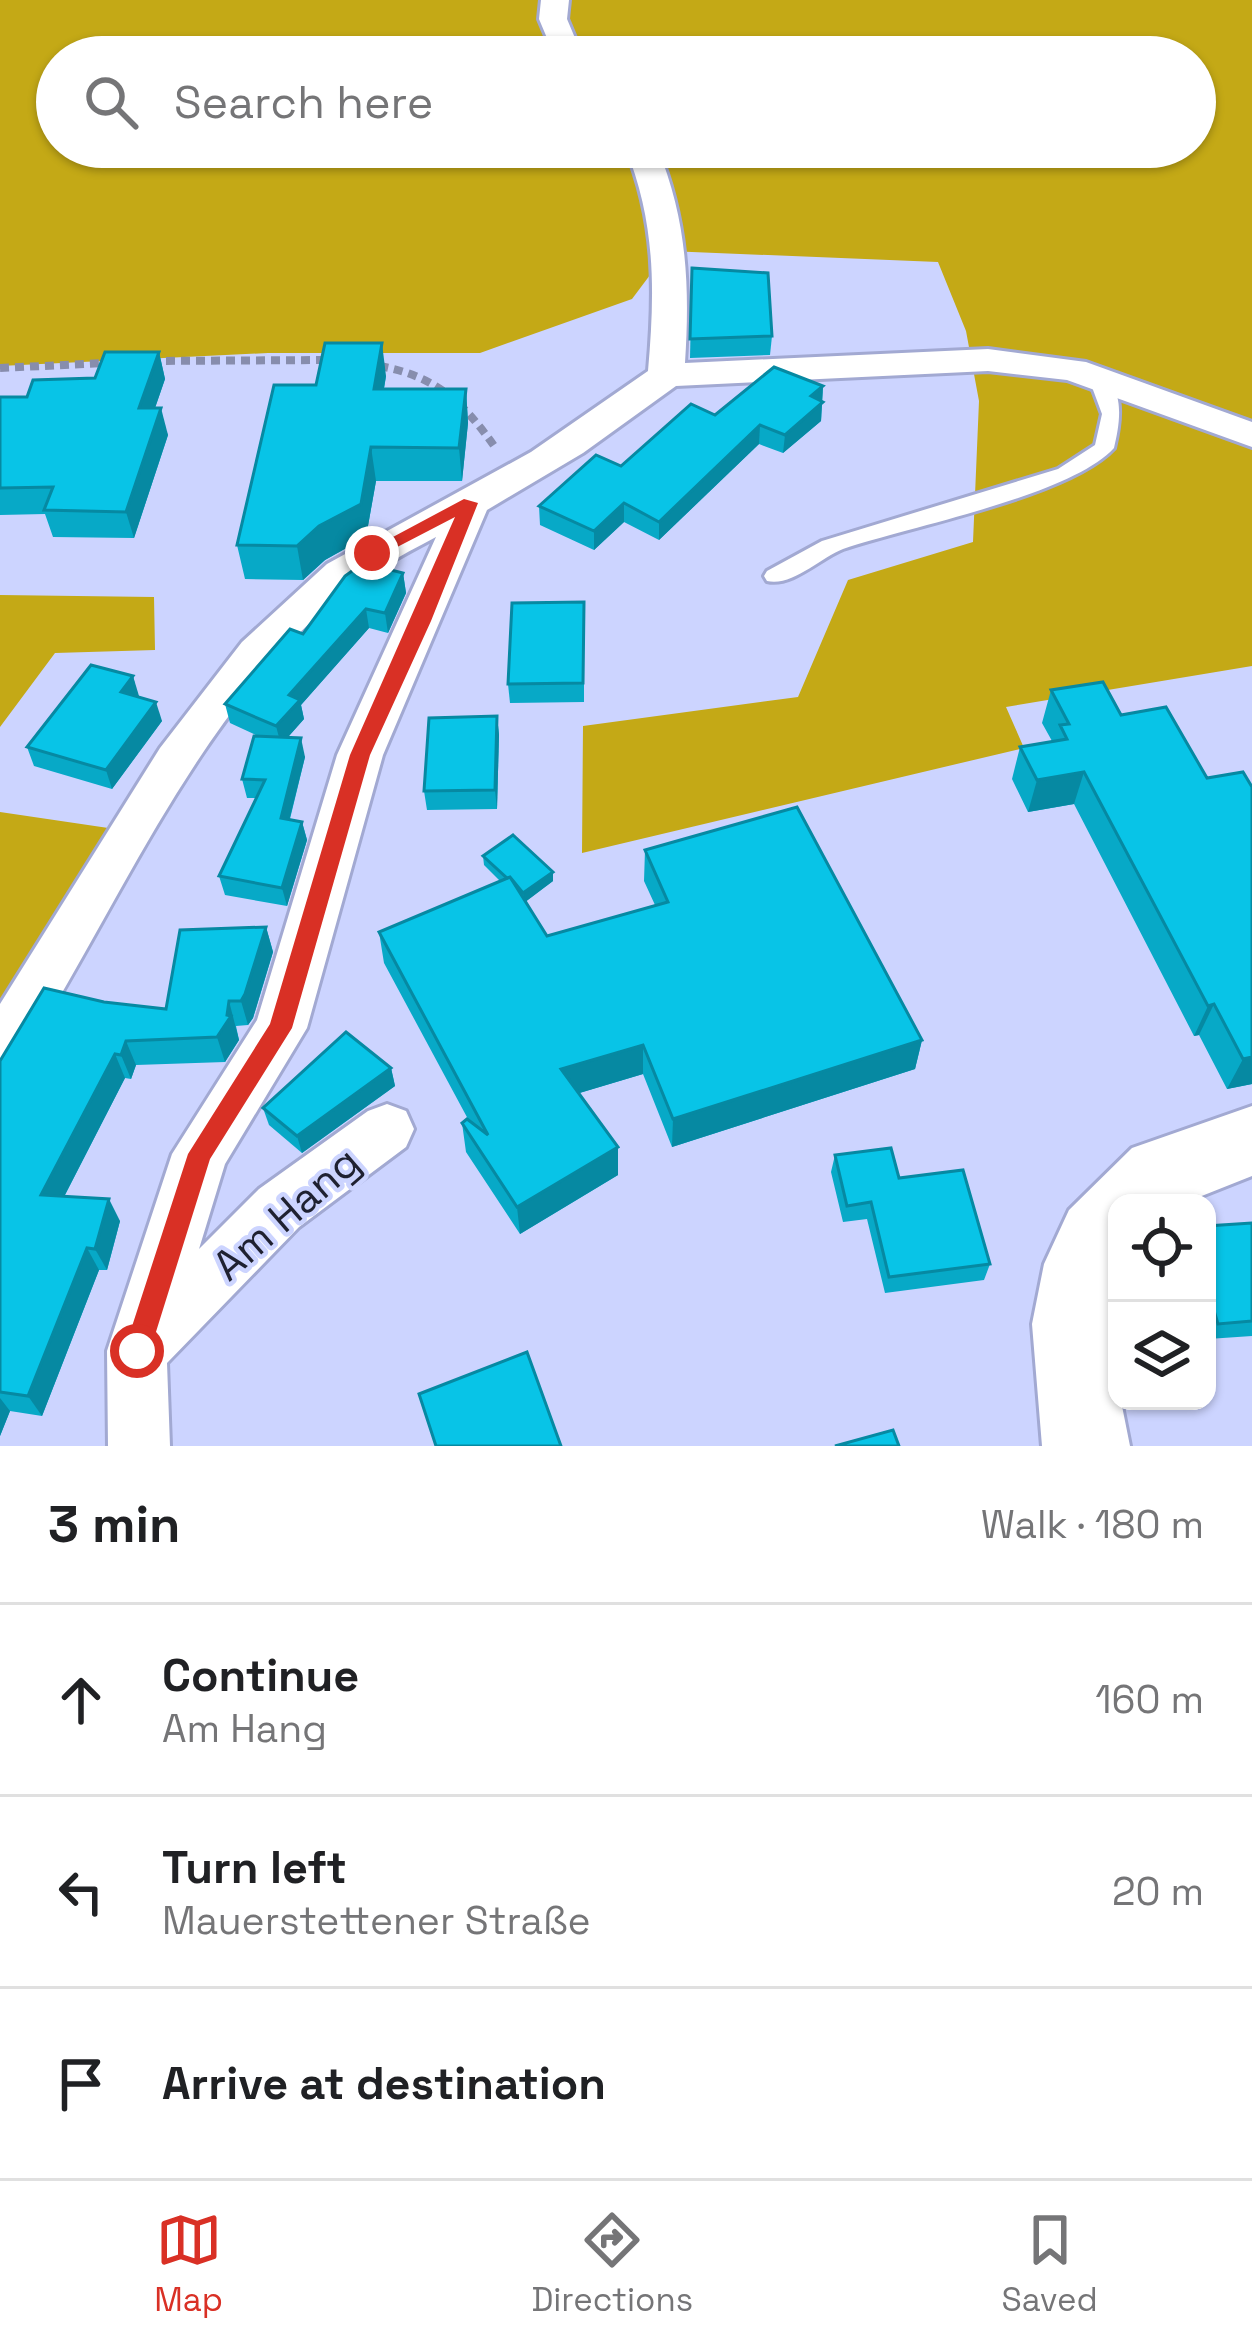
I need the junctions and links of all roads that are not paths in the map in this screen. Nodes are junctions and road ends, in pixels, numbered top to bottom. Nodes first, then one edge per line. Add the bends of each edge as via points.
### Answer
1 (555, 0) edge
2 (561, 36) edge
3 (650, 168) edge
4 (666, 375) junction
5 (1100, 379) junction
6 (1252, 434) edge
7 (470, 503) junction
8 (775, 576) dead end
9 (0, 1048) edge
10 (387, 1129) dead end
11 (1252, 1142) edge
12 (1139, 1194) edge
13 (1108, 1223) edge
14 (137, 1351) junction
15 (139, 1446) edge
16 (1085, 1446) edge

1 - 2 street
3 - 4 street via 672,255
4 - 5 street via 988,360
4 - 7 street via 620,415
5 - 6 street
5 - 8 lane via 1112,415 1104,448 1065,474 830,546
7 - 9 street via 372,553 304,603 209,711
7 - 14 street, Am Hang via 360,755 281,1028 200,1154
10 - 14 street, Am Hang via 279,1208
11 - 12 street via 1160,1174
13 - 16 street via 1071,1313
14 - 15 street, Am Hang

